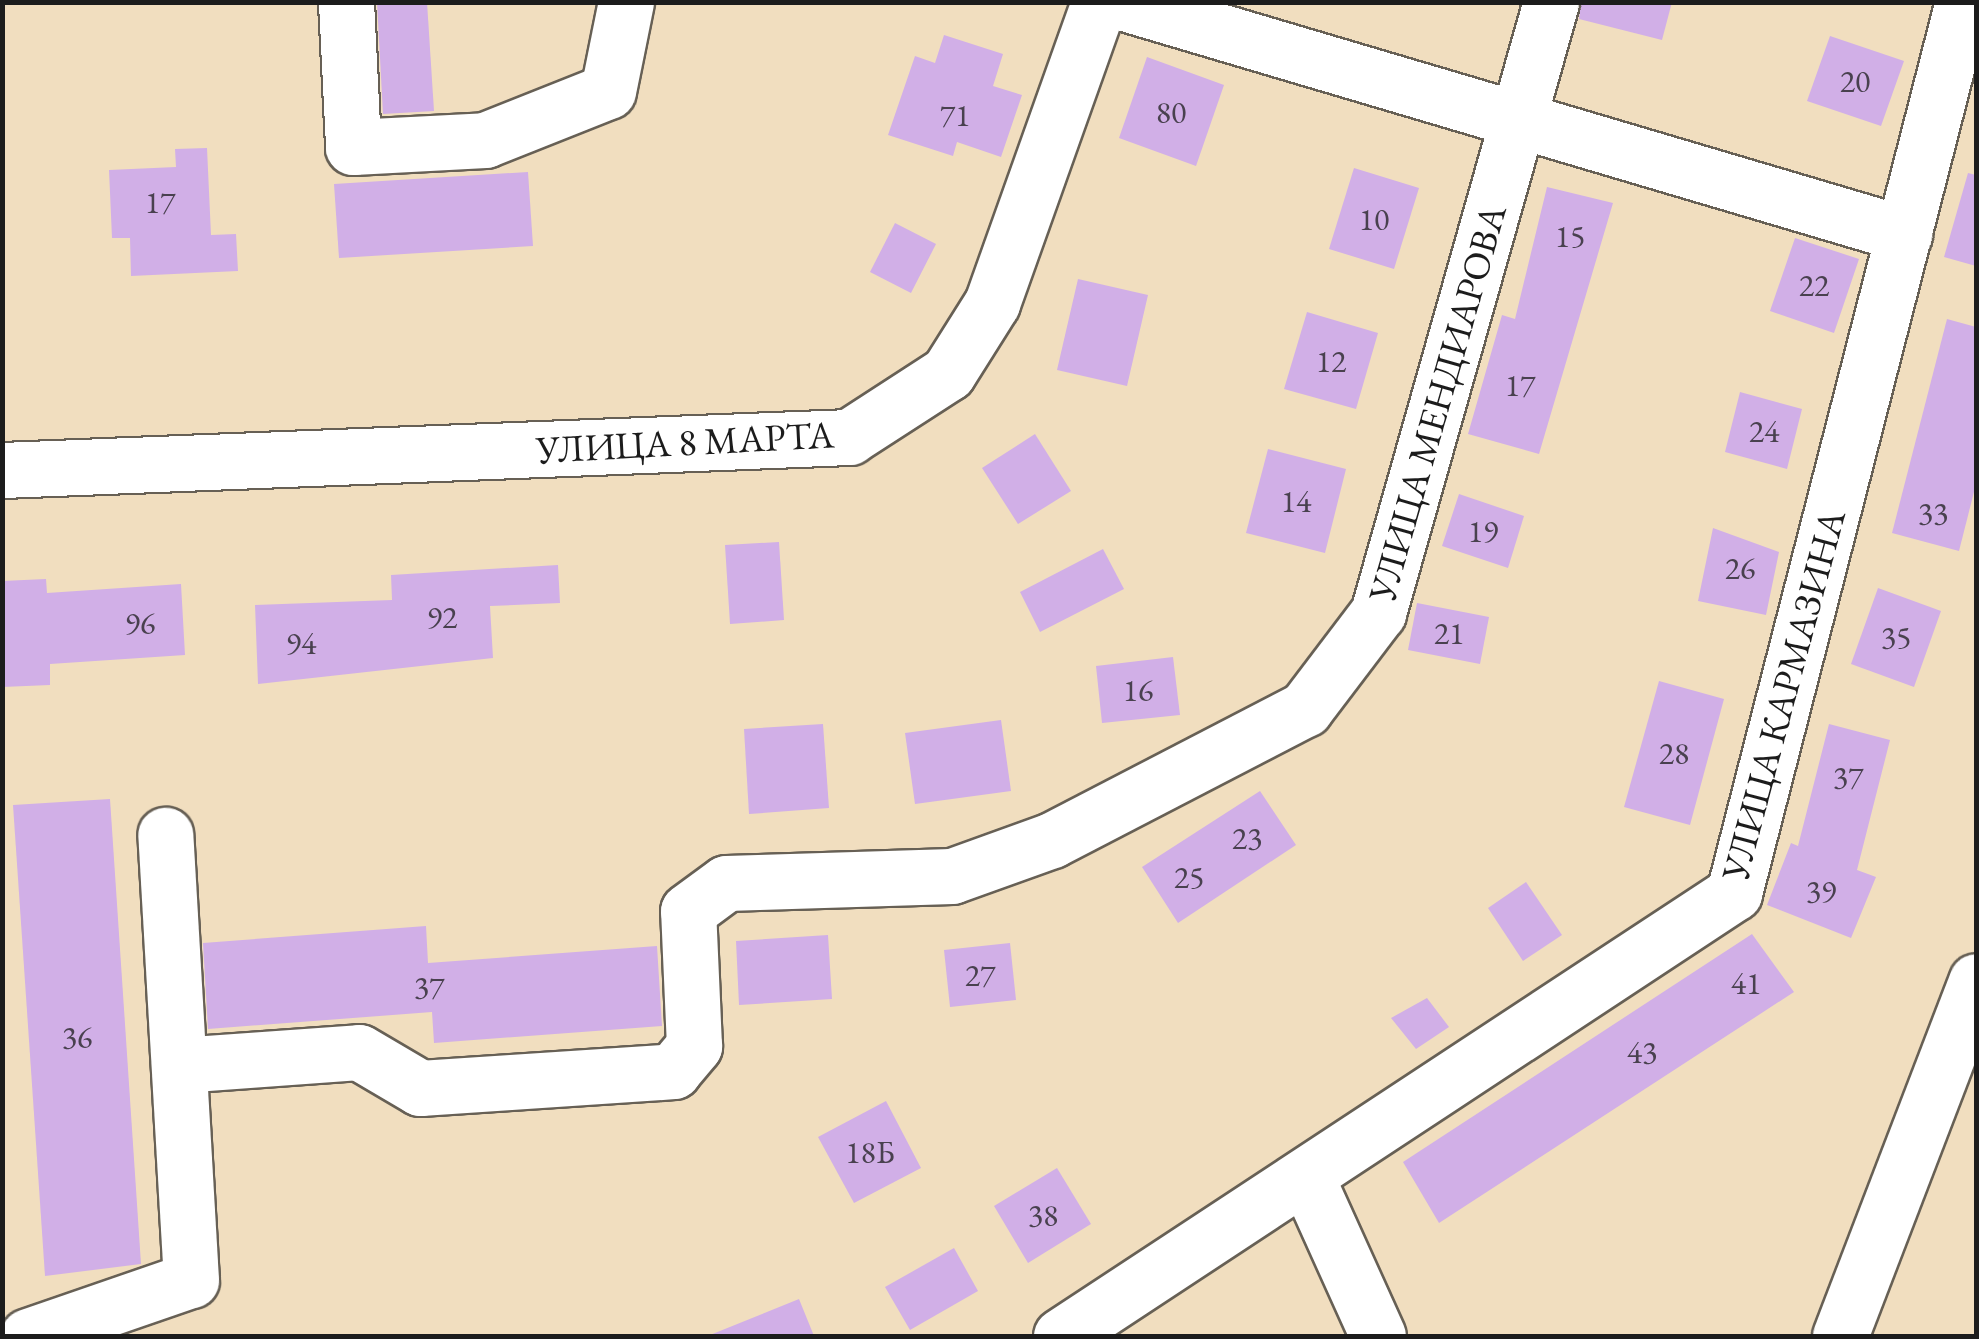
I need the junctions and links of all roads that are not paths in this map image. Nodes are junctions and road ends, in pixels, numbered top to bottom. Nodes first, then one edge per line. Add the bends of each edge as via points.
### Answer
1 (346, 2) edge
2 (626, 2) edge
3 (1098, 2) edge
4 (1121, 2) edge
5 (1551, 2) edge
6 (1963, 2) edge
7 (1518, 120) junction
8 (1904, 234) junction
9 (2, 470) edge
10 (165, 835) dead end
11 (1976, 981) edge
12 (178, 1065) junction
13 (1308, 1181) junction
14 (28, 1336) edge
15 (1060, 1336) edge
16 (1378, 1336) edge
17 (1840, 1336) edge

1 - 2 street via 352,147 486,140 608,91
3 - 9 street, УЛИЦА 8 МАРТА via 992,303 948,373 849,437
4 - 7 street
5 - 7 street, УЛИЦА МЕНДИАРОВА
6 - 8 street, УЛИЦА КАРМАЗИНА
7 - 8 street
7 - 12 street, УЛИЦА МЕНДИАРОВА via 1378,613 1306,709 1052,840 952,876 726,882 688,911 694,1046 674,1071 420,1088 359,1052
8 - 13 street, УЛИЦА КАРМАЗИНА via 1734,893
10 - 12 street
11 - 17 street
12 - 14 street via 191,1280
13 - 15 street, УЛИЦА КАРМАЗИНА
13 - 16 street

